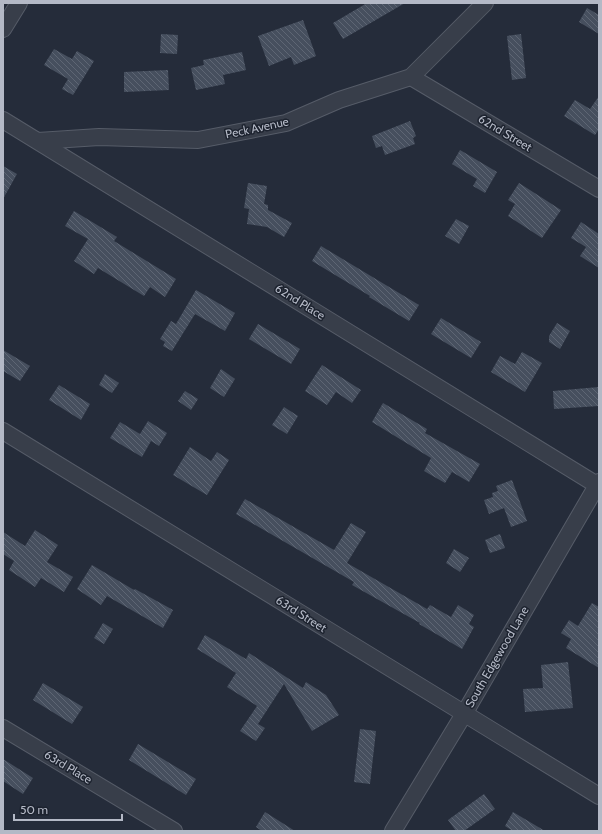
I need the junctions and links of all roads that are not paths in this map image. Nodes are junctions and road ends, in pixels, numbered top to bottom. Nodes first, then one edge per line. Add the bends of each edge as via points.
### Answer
1 (19, 3) edge
2 (485, 3) edge
3 (3, 30) edge
4 (411, 77) junction
5 (3, 120) edge
6 (38, 141) junction
7 (599, 188) edge
8 (3, 431) edge
9 (598, 483) edge
10 (464, 714) junction
11 (3, 728) edge
12 (599, 796) edge
13 (174, 831) edge
14 (393, 831) edge

1 - 3 street
2 - 4 street, Peck Avenue
4 - 6 street, Peck Avenue via 339,100 286,123 198,140 99,137
4 - 7 street, 62nd Street
5 - 6 street, 62nd Place
6 - 9 street, 62nd Place
8 - 10 street, 63rd Street
9 - 10 street, South Edgewood Lane
10 - 12 street, 63rd Street
10 - 14 street, South Edgewood Lane
11 - 13 street, 63rd Place

